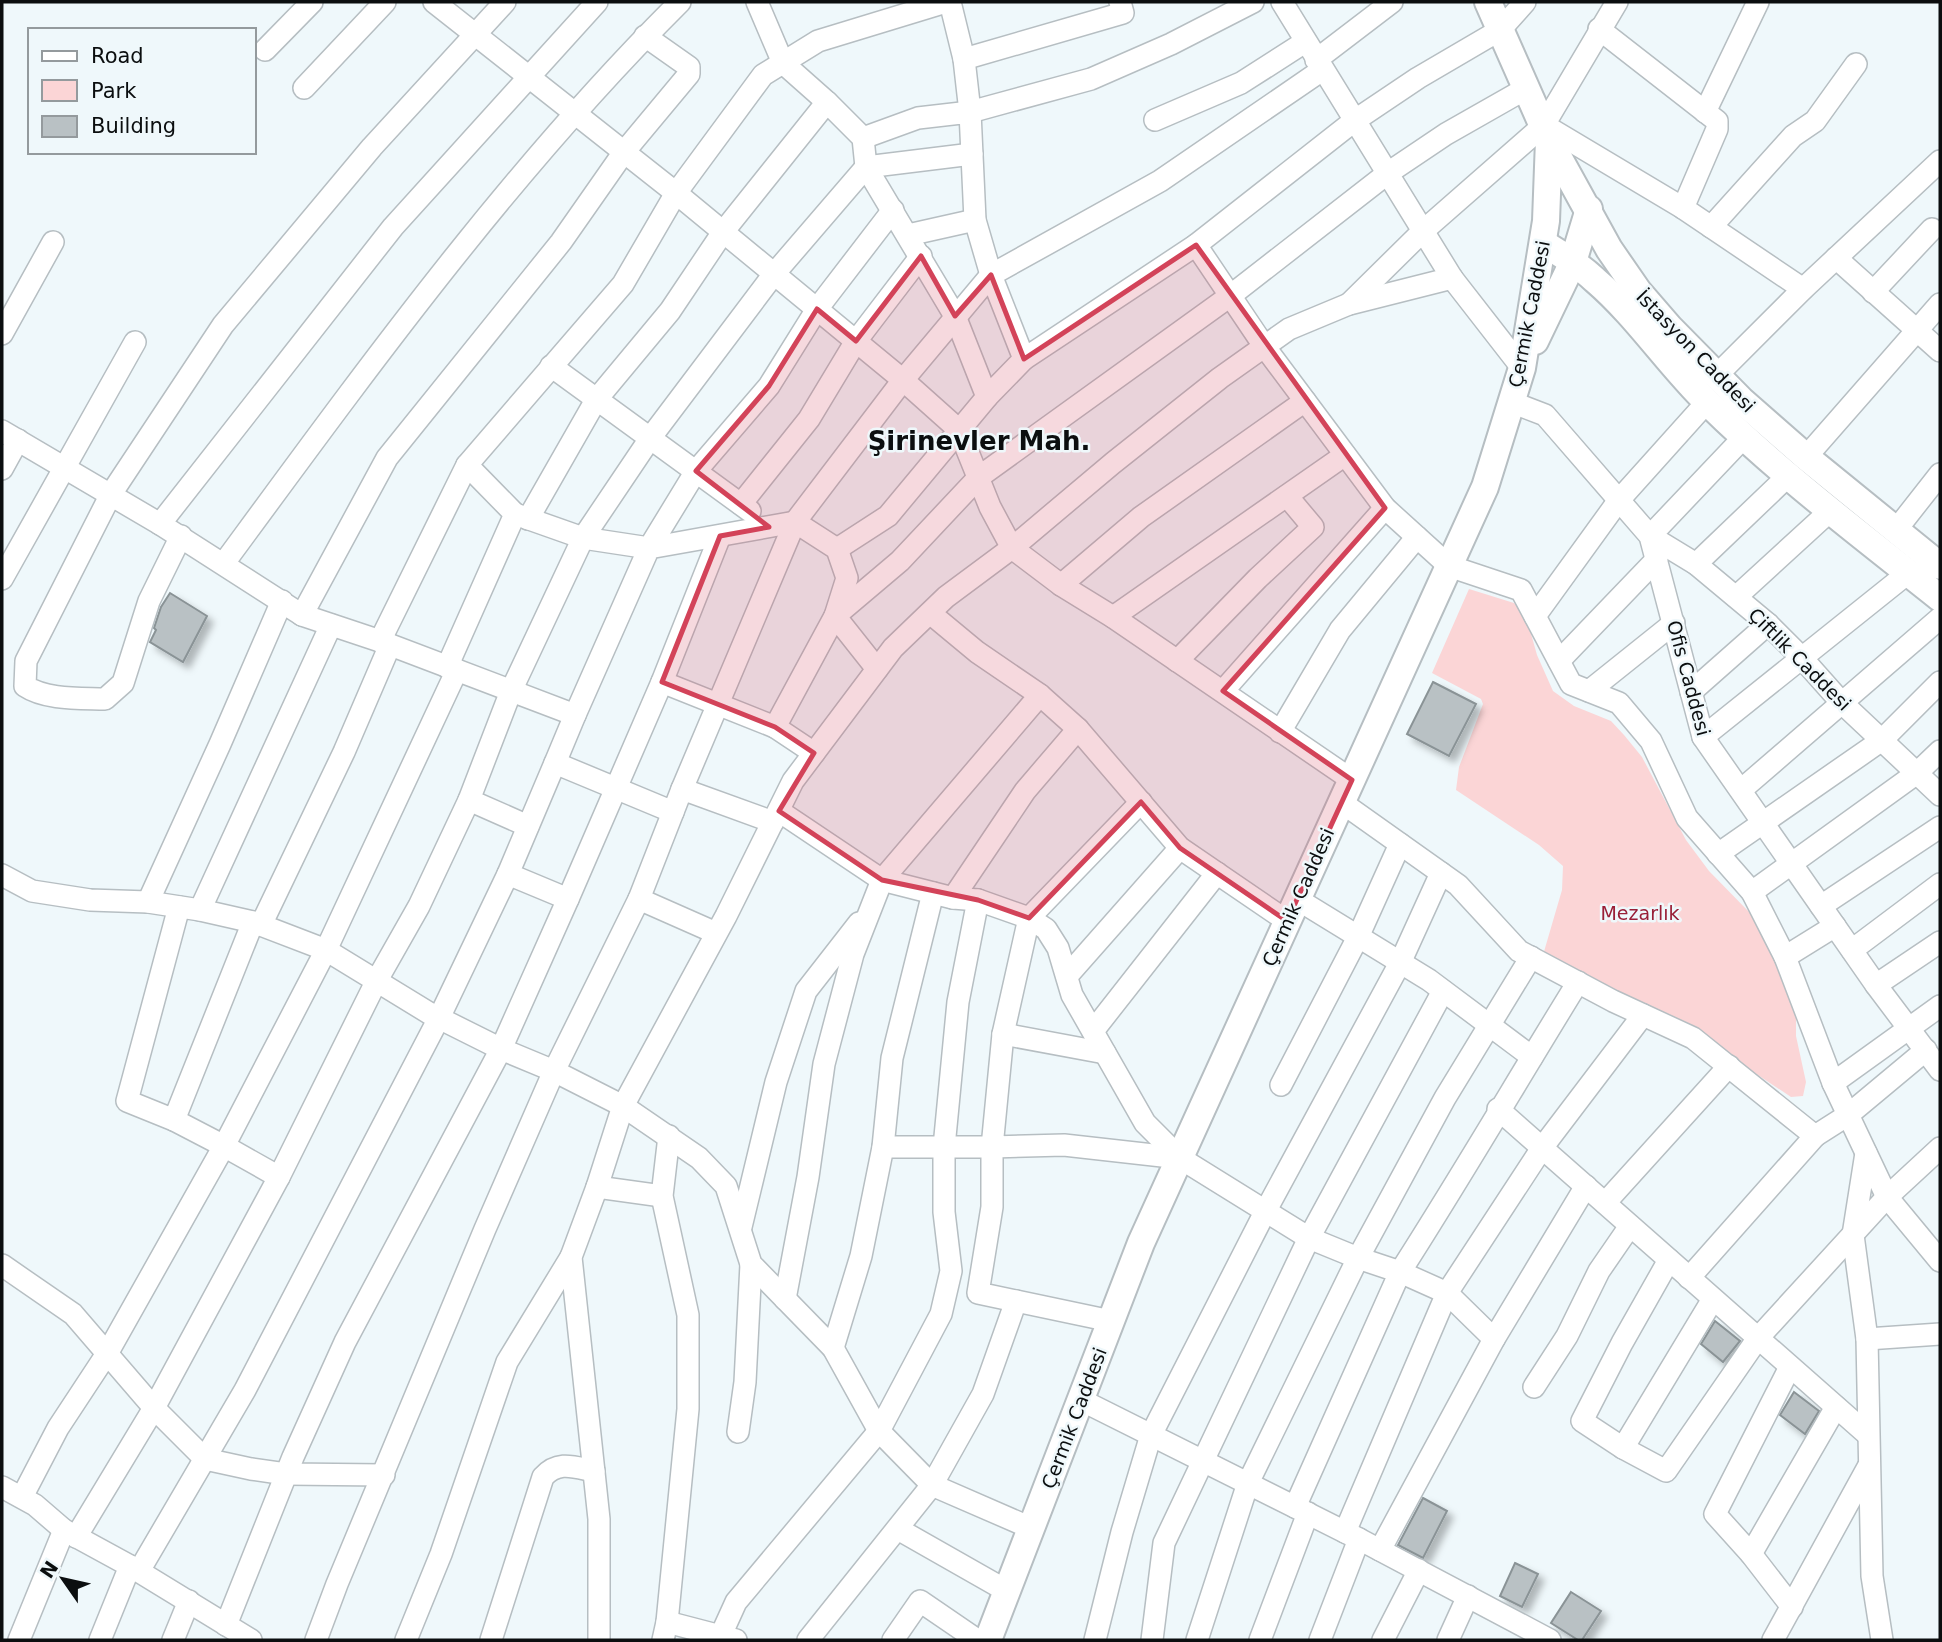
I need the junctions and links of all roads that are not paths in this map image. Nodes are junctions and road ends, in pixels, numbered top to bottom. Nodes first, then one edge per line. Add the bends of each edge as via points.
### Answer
1 (312, 2) edge
2 (385, 2) edge
3 (434, 2) edge
4 (505, 2) edge
5 (597, 2) edge
6 (680, 2) edge
7 (757, 2) edge
8 (948, 2) edge
9 (1120, 2) edge
10 (1253, 2) edge
11 (1282, 2) edge
12 (1392, 2) edge
13 (1488, 2) edge
14 (1525, 2) edge
15 (1617, 2) edge
16 (1758, 2) edge
17 (1599, 29) junction
18 (1500, 30) junction
19 (478, 34) junction
20 (645, 36) junction
21 (265, 50) dead end
22 (1315, 57) junction
23 (964, 59) junction
24 (782, 63) junction
25 (1856, 64) dead end
26 (529, 75) junction
27 (304, 88) dead end
28 (1527, 88) junction
29 (827, 102) junction
30 (575, 112) junction
31 (970, 112) junction
32 (1705, 112) junction
33 (1155, 120) dead end
34 (1354, 121) junction
35 (1546, 132) junction
36 (863, 138) junction
37 (624, 152) junction
38 (972, 154) junction
39 (1940, 161) edge
40 (866, 167) junction
41 (1388, 173) junction
42 (676, 193) junction
43 (1684, 208) junction
44 (1589, 209) junction
45 (893, 210) junction
46 (975, 220) junction
47 (1711, 227) junction
48 (1932, 229) dead end
49 (1423, 231) junction
50 (723, 232) junction
51 (908, 235) junction
52 (53, 242) dead end
53 (1543, 243) junction
54 (1196, 245) junction
55 (921, 256) junction
56 (1836, 258) junction
57 (1573, 262) junction
58 (774, 274) junction
59 (991, 275) junction
60 (1452, 278) junction
61 (1803, 289) junction
62 (1873, 292) junction
63 (1230, 296) junction
64 (1349, 304) junction
65 (1940, 304) edge
66 (817, 309) junction
67 (956, 316) junction
68 (1917, 331) junction
69 (2, 334) edge
70 (856, 341) junction
71 (135, 342) dead end
72 (1264, 346) junction
73 (1940, 351) edge
74 (1024, 359) junction
75 (551, 366) junction
76 (1522, 368) junction
77 (1716, 376) junction
78 (903, 380) junction
79 (987, 397) junction
80 (597, 400) junction
81 (1305, 401) junction
82 (1511, 402) junction
83 (1707, 402) junction
84 (958, 430) junction
85 (10, 436) edge
86 (1744, 436) junction
87 (652, 437) junction
88 (1345, 455) junction
89 (467, 465) junction
90 (1797, 466) junction
91 (65, 467) junction
92 (2, 469) edge
93 (696, 471) junction
94 (1940, 474) edge
95 (979, 477) junction
96 (111, 494) junction
97 (1287, 496) junction
98 (1619, 500) junction
99 (741, 504) junction
100 (1385, 508) junction
101 (1830, 512) junction
102 (522, 516) junction
103 (795, 522) junction
104 (160, 524) junction
105 (769, 527) junction
106 (1896, 530) junction
107 (181, 536) junction
108 (720, 536) junction
109 (1650, 536) junction
110 (1417, 537) junction
111 (583, 538) junction
112 (649, 548) junction
113 (1012, 548) junction
114 (837, 549) junction
115 (1657, 559) junction
116 (224, 564) junction
117 (1696, 564) junction
118 (1448, 566) junction
119 (1940, 566) edge
120 (1908, 573) junction
121 (2, 579) edge
122 (1061, 585) junction
123 (1736, 597) junction
124 (1940, 598) edge
125 (282, 601) junction
126 (930, 613) junction
127 (302, 615) junction
128 (835, 616) junction
129 (1535, 616) junction
130 (1113, 617) junction
131 (1940, 618) edge
132 (1674, 622) junction
133 (1768, 624) junction
134 (331, 625) junction
135 (385, 643) junction
136 (1801, 657) junction
137 (1177, 661) junction
138 (1559, 661) junction
139 (452, 668) junction
140 (877, 669) junction
141 (662, 682) junction
142 (1940, 682) edge
143 (512, 691) junction
144 (1223, 691) junction
145 (1589, 691) junction
146 (1691, 692) junction
147 (1040, 695) junction
148 (1841, 702) junction
149 (718, 704) junction
150 (575, 715) junction
151 (775, 727) junction
152 (1078, 729) junction
153 (1280, 732) junction
154 (1703, 737) junction
155 (1882, 740) junction
156 (1940, 751) edge
157 (814, 753) junction
158 (555, 763) junction
159 (1917, 773) junction
160 (616, 789) junction
161 (682, 789) junction
162 (1741, 790) junction
163 (1347, 791) junction
164 (1940, 795) edge
165 (469, 800) junction
166 (1141, 802) junction
167 (673, 812) junction
168 (776, 816) junction
169 (1764, 822) junction
170 (528, 826) junction
171 (1940, 827) edge
172 (1399, 844) junction
173 (1180, 848) junction
174 (1718, 854) junction
175 (1793, 864) junction
176 (1217, 873) junction
177 (1441, 873) junction
178 (508, 874) junction
179 (2, 875) edge
180 (883, 880) junction
181 (1940, 884) edge
182 (1752, 892) junction
183 (943, 896) junction
184 (639, 899) junction
185 (568, 900) junction
186 (978, 900) junction
187 (148, 902) junction
188 (873, 904) junction
189 (1821, 905) junction
190 (189, 908) junction
191 (1292, 910) junction
192 (1029, 918) junction
193 (257, 923) junction
194 (1835, 926) junction
195 (716, 933) junction
196 (1358, 937) junction
197 (1940, 942) edge
198 (326, 950) junction
199 (1852, 950) junction
200 (1531, 957) junction
201 (1785, 957) junction
202 (1400, 963) junction
203 (1067, 976) junction
204 (377, 980) junction
205 (1578, 982) junction
206 (1876, 985) junction
207 (1443, 991) junction
208 (1940, 1006) edge
209 (1643, 1015) junction
210 (439, 1018) junction
211 (1489, 1025) junction
212 (1910, 1030) junction
213 (1093, 1031) junction
214 (1003, 1034) junction
215 (501, 1049) junction
216 (1926, 1051) junction
217 (1105, 1053) junction
218 (1532, 1057) junction
219 (1729, 1066) junction
220 (1940, 1070) edge
221 (554, 1071) junction
222 (1833, 1083) junction
223 (1281, 1085) dead end
224 (623, 1105) junction
225 (1499, 1109) junction
226 (1848, 1115) junction
227 (174, 1120) junction
228 (670, 1136) junction
229 (1815, 1136) junction
230 (224, 1146) junction
231 (883, 1147) junction
232 (944, 1147) junction
233 (992, 1147) junction
234 (1542, 1148) junction
235 (1940, 1149) edge
236 (1866, 1153) junction
237 (1180, 1158) junction
238 (279, 1177) junction
239 (1586, 1186) junction
240 (597, 1188) junction
241 (662, 1196) junction
242 (1886, 1197) junction
243 (1605, 1203) junction
244 (1265, 1212) junction
245 (1630, 1226) junction
246 (741, 1227) junction
247 (1853, 1234) junction
248 (1309, 1238) junction
249 (1936, 1247) edge
250 (571, 1257) junction
251 (1358, 1258) junction
252 (1670, 1260) junction
253 (751, 1264) junction
254 (2, 1265) edge
255 (1400, 1272) junction
256 (1689, 1278) junction
257 (1447, 1293) junction
258 (785, 1299) junction
259 (1713, 1299) junction
260 (1016, 1301) junction
261 (1111, 1321) junction
262 (1940, 1334) edge
263 (1758, 1338) junction
264 (1494, 1339) junction
265 (1867, 1339) junction
266 (833, 1348) junction
267 (108, 1352) junction
268 (1790, 1367) junction
269 (1534, 1387) dead end
270 (1081, 1400) junction
271 (1836, 1407) junction
272 (154, 1408) junction
273 (879, 1431) junction
274 (738, 1432) dead end
275 (1867, 1434) junction
276 (1151, 1435) junction
277 (1623, 1448) junction
278 (205, 1459) junction
279 (1202, 1460) junction
280 (1868, 1466) junction
281 (594, 1471) junction
282 (286, 1474) junction
283 (384, 1475) junction
284 (1248, 1483) junction
285 (932, 1485) junction
286 (2, 1487) edge
287 (22, 1497) junction
288 (1301, 1510) junction
289 (1031, 1528) junction
290 (898, 1529) junction
291 (70, 1533) junction
292 (1352, 1535) junction
293 (1380, 1550) junction
294 (1751, 1553) junction
295 (134, 1569) junction
296 (1419, 1570) junction
297 (1007, 1591) junction
298 (1468, 1596) junction
299 (189, 1601) junction
300 (1792, 1606) junction
301 (226, 1625) junction
302 (665, 1631) edge
303 (1526, 1635) edge
304 (726, 1639) edge
305 (19, 1640) edge
306 (100, 1640) edge
307 (173, 1640) edge
308 (251, 1640) edge
309 (316, 1640) edge
310 (406, 1640) edge
311 (491, 1640) edge
312 (599, 1640) edge
313 (808, 1640) edge
314 (893, 1640) edge
315 (977, 1640) edge
316 (988, 1640) edge
317 (1095, 1640) edge
318 (1152, 1640) edge
319 (1197, 1640) edge
320 (1260, 1640) edge
321 (1320, 1640) edge
322 (1383, 1640) edge
323 (1448, 1640) edge
324 (1550, 1640) edge
325 (1773, 1640) edge
326 (1882, 1640) edge

1 - 21 street
2 - 27 street
3 - 19 street
4 - 19 street
5 - 26 street
6 - 20 street
7 - 24 street
8 - 23 street
8 - 24 street via 818,41
9 - 23 street via 1123,13
10 - 31 street via 1091,79
11 - 22 street
12 - 22 street
13 - 18 main road, İstasyon Caddesi
14 - 18 street
15 - 17 street
16 - 32 street
17 - 32 street
17 - 35 street
18 - 28 main road, İstasyon Caddesi
18 - 34 street
19 - 26 street
19 - 96 street via 372,146 223,325
20 - 30 street
20 - 37 street via 689,67 689,74
22 - 33 street
22 - 34 street
22 - 59 street via 1160,181
23 - 31 street
24 - 29 street
24 - 42 street via 763,75
25 - 47 street via 1815,121 1793,136
26 - 30 street
26 - 104 street via 393,228
28 - 35 main road, İstasyon Caddesi
28 - 41 street
29 - 36 street
29 - 50 street
30 - 37 street
30 - 116 street via 442,274
31 - 36 street via 918,118
31 - 38 street
32 - 43 street via 1717,121 1717,129
34 - 41 street
34 - 54 street
35 - 43 street
35 - 44 main road, İstasyon Caddesi
35 - 49 street
35 - 53 main road, Çermik Caddesi
36 - 40 street
37 - 42 street
37 - 127 street via 561,242 387,458
38 - 40 street
38 - 46 street
39 - 56 street
40 - 45 street
40 - 58 street
41 - 49 street
41 - 63 street
42 - 50 street
42 - 75 street via 623,284
43 - 47 street
44 - 57 main road
44 - 77 main road, İstasyon Caddesi via 1638,291
45 - 51 street
45 - 66 street
46 - 51 street
46 - 59 street
47 - 61 street
48 - 62 street
49 - 60 street
49 - 64 street
50 - 58 street
50 - 80 street via 670,312
51 - 55 street
52 - 69 street
53 - 57 main road
53 - 76 main road, Çermik Caddesi
54 - 63 street
54 - 74 street
55 - 67 street
55 - 70 street
56 - 61 street
56 - 62 street
57 - 76 main road
57 - 83 main road via 1613,298
58 - 66 street
58 - 87 street
59 - 67 street
59 - 74 street
60 - 64 street
60 - 76 street
61 - 77 street
62 - 68 street
63 - 72 street
63 - 95 street
64 - 72 street via 1289,329
65 - 68 street
66 - 70 street
66 - 93 street via 769,386
67 - 78 street
67 - 79 street
68 - 73 street
68 - 90 street
70 - 78 street
70 - 99 street via 809,419
71 - 91 street
72 - 81 street
72 - 113 street
74 - 79 street
75 - 80 street
75 - 89 street
76 - 82 main road, Çermik Caddesi
77 - 90 main road, İstasyon Caddesi
78 - 84 street
78 - 103 street
79 - 84 street
80 - 87 street
80 - 102 street
81 - 88 street
81 - 122 street via 1142,517
82 - 98 street, Ofis Caddesi via 1545,415
82 - 118 main road, Çermik Caddesi via 1485,487
83 - 86 main road
83 - 98 street
84 - 95 street
84 - 114 street via 888,516
85 - 91 street
85 - 92 street
86 - 90 main road
86 - 109 street
87 - 93 street
87 - 111 street
88 - 97 street
88 - 100 street
89 - 102 street
89 - 135 street
90 - 101 main road
90 - 106 main road, İstasyon Caddesi
90 - 117 street
91 - 96 street
91 - 121 street
93 - 99 street
93 - 112 street
94 - 106 street
95 - 113 street
95 - 128 street via 900,561
96 - 104 street
96 - 107 street via 26,661 25,686 71,698 105,699 123,683 149,601
97 - 130 street
97 - 137 street via 1313,527
98 - 109 street, Ofis Caddesi
98 - 129 street
99 - 105 street
100 - 110 street
100 - 144 street
101 - 120 main road
101 - 123 street
102 - 111 street
102 - 139 street
103 - 105 street
103 - 114 street
103 - 149 street
104 - 107 street
105 - 108 street
106 - 119 main road, İstasyon Caddesi
107 - 116 street
108 - 112 street
108 - 141 street
109 - 115 street, Ofis Caddesi
109 - 117 street, Çiftlik Caddesi
110 - 118 street
110 - 153 street via 1340,629
111 - 112 street
111 - 143 street
112 - 150 street
113 - 122 street
113 - 126 street
114 - 128 street via 847,578
115 - 132 street, Ofis Caddesi
115 - 138 street
116 - 125 street
117 - 123 street, Çiftlik Caddesi
118 - 129 street via 1521,590
118 - 163 main road, Çermik Caddesi
120 - 124 main road
120 - 136 street
122 - 130 street
123 - 133 street, Çiftlik Caddesi
125 - 127 street
125 - 187 street
126 - 140 street
126 - 147 street via 976,652
127 - 134 street
128 - 140 street
128 - 151 street
129 - 138 street
130 - 137 street
131 - 148 street
132 - 145 street
132 - 146 street, Ofis Caddesi
133 - 136 street, Çiftlik Caddesi
133 - 146 street
134 - 135 street
134 - 190 street
135 - 139 street
135 - 193 street via 344,752
136 - 148 street, Çiftlik Caddesi
136 - 154 street
137 - 144 street
138 - 145 street via 1571,684
139 - 143 street
139 - 198 street
140 - 157 street
141 - 149 street
141 - 160 street
142 - 155 street
143 - 150 street
143 - 165 street
144 - 153 street
145 - 174 street via 1619,703 1651,741 1687,818
146 - 154 street, Ofis Caddesi
147 - 152 street
147 - 180 street
148 - 155 street, Çiftlik Caddesi
148 - 162 street
149 - 151 street
149 - 161 street
150 - 158 street
151 - 157 street
152 - 166 street
152 - 183 street
153 - 163 street
154 - 162 street, Ofis Caddesi
155 - 159 street, Çiftlik Caddesi
155 - 169 street
156 - 159 street
157 - 168 street via 793,781
158 - 160 street
158 - 170 street
159 - 164 street, Çiftlik Caddesi
159 - 175 street
160 - 167 street
160 - 185 street
161 - 167 street
161 - 168 street
162 - 169 street, Ofis Caddesi
163 - 172 street
163 - 191 main road, Çermik Caddesi
165 - 170 street
165 - 204 street via 419,906
166 - 173 street
166 - 192 street
167 - 184 street
168 - 180 street
168 - 195 street
169 - 174 street
169 - 175 street, Ofis Caddesi
170 - 178 street
171 - 189 street
172 - 177 street
172 - 196 street
173 - 176 street
173 - 203 street
174 - 182 street
175 - 182 street
175 - 189 street, Ofis Caddesi
176 - 191 street
176 - 213 street
177 - 200 street via 1458,885 1519,951
177 - 202 street
178 - 185 street
178 - 210 street
179 - 187 street via 32,891 90,901
180 - 183 street
180 - 188 street
181 - 199 street
182 - 201 street
183 - 186 street
183 - 231 street via 892,1058
184 - 195 street
184 - 221 street
185 - 215 street
186 - 192 street
186 - 232 street via 958,1002
187 - 190 street
188 - 246 street via 806,991 776,1082
188 - 258 street via 853,954 824,1064
189 - 194 street, Ofis Caddesi
190 - 193 street
190 - 227 street via 127,1101
191 - 196 street
191 - 237 main road, Çermik Caddesi
192 - 203 street via 1046,929
192 - 214 street
193 - 198 street
193 - 227 street
194 - 199 street, Ofis Caddesi
194 - 201 street
195 - 224 street
196 - 202 street
196 - 223 street
197 - 206 street
198 - 204 street
198 - 230 street
199 - 206 street, Ofis Caddesi
200 - 205 street
200 - 211 street
201 - 222 street
202 - 207 street
202 - 244 street
203 - 213 street via 1072,995
204 - 210 street
204 - 238 street
205 - 209 street
205 - 218 street
206 - 212 street, Ofis Caddesi
207 - 211 street
207 - 248 street
208 - 212 street
209 - 219 street via 1693,1038
209 - 234 street
210 - 215 street
210 - 278 street
211 - 218 street
211 - 251 street
212 - 216 street, Ofis Caddesi
212 - 222 street
213 - 217 street
214 - 217 street
214 - 233 street
215 - 221 street
215 - 282 street via 345,1342
216 - 220 street, Ofis Caddesi
216 - 226 street
217 - 237 street via 1144,1123
218 - 225 street
219 - 229 street
219 - 243 street
221 - 224 street
221 - 283 street
222 - 226 street
224 - 228 street
224 - 240 street
225 - 234 street
225 - 255 street
226 - 229 street
226 - 236 street
227 - 230 street
228 - 241 street
228 - 246 street via 726,1186
229 - 256 street
230 - 238 street
230 - 267 street
231 - 232 street
231 - 266 street via 861,1256
232 - 233 street
232 - 273 street via 944,1212 951,1271 941,1314
233 - 237 street via 1064,1145
233 - 260 street via 992,1207 978,1293
234 - 239 street
234 - 257 street
235 - 242 street
236 - 242 street
236 - 247 street
237 - 244 street
237 - 261 main road, Çermik Caddesi
238 - 272 street
239 - 243 street
239 - 264 street
240 - 241 street
240 - 250 street
241 - 302 street via 688,1315 688,1409
242 - 247 street
242 - 249 street
243 - 245 street
244 - 248 street
244 - 276 street
245 - 252 street
245 - 269 street via 1599,1271 1567,1336
246 - 253 street
247 - 263 street
247 - 265 street
248 - 251 street
248 - 279 street
250 - 281 street
250 - 310 street via 507,1362 441,1554
251 - 255 street
251 - 284 street
252 - 256 street
252 - 277 street via 1582,1421
253 - 258 street
253 - 274 street
254 - 267 street via 74,1314
255 - 257 street
255 - 288 street
256 - 259 street
257 - 264 street
257 - 292 street
258 - 266 street
259 - 263 street
259 - 277 street
260 - 261 street
260 - 285 street via 983,1394
261 - 270 main road, Çermik Caddesi
262 - 265 street
263 - 268 street
263 - 277 street via 1666,1471
264 - 293 street
265 - 275 street
266 - 273 street
267 - 272 street
267 - 287 street via 58,1428
268 - 271 street
268 - 294 street via 1715,1514
270 - 276 street
270 - 289 main road, Çermik Caddesi
271 - 275 street
271 - 294 street
272 - 278 street
272 - 291 street
273 - 285 street
273 - 304 street via 736,1601
275 - 280 street
276 - 279 street
276 - 317 street
278 - 282 street
278 - 295 street
279 - 284 street
279 - 318 street via 1164,1542
280 - 300 street
280 - 326 street via 1872,1576
281 - 311 street via 562,1465 543,1477
281 - 312 street via 599,1519
282 - 283 street
282 - 301 street
283 - 309 street
284 - 288 street
284 - 319 street
285 - 289 street
285 - 290 street
286 - 287 street
287 - 291 street
288 - 292 street
288 - 320 street
289 - 297 main road, Çermik Caddesi
290 - 297 street
290 - 313 street
291 - 295 street
291 - 305 street
292 - 293 street
292 - 321 street
293 - 296 street
294 - 300 street
295 - 299 street
295 - 306 street
296 - 298 street
296 - 322 street
297 - 316 main road, Çermik Caddesi
298 - 303 street
298 - 323 street
299 - 301 street
299 - 307 street
300 - 325 street
301 - 308 street
302 - 304 street
303 - 324 street
314 - 315 street via 920,1601

